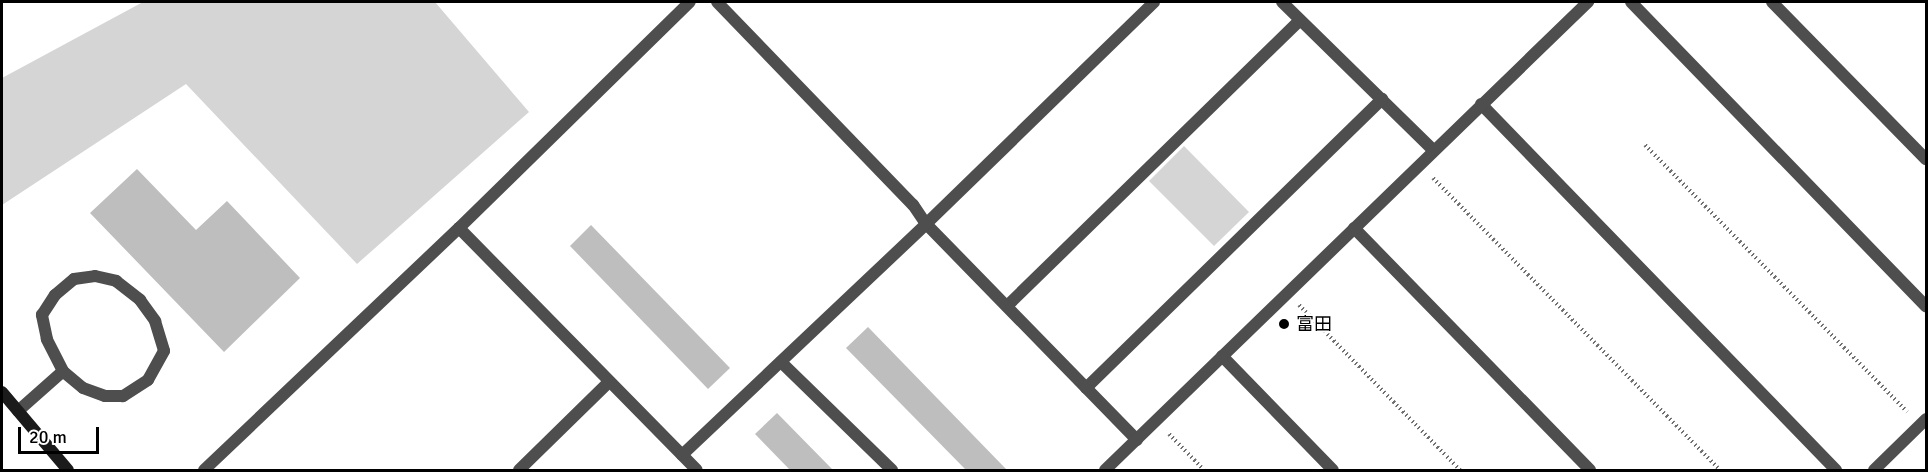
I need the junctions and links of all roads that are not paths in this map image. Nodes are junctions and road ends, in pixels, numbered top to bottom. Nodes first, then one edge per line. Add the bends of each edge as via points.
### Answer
1 (690, 2) edge
2 (717, 2) edge
3 (1154, 2) edge
4 (1282, 2) edge
5 (1588, 2) edge
6 (1631, 2) edge
7 (1772, 2) edge
8 (1300, 20) junction
9 (1382, 99) junction
10 (1481, 104) junction
11 (1433, 150) junction
12 (1926, 159) edge
13 (926, 224) junction
14 (459, 228) junction
15 (1354, 228) junction
16 (1007, 306) junction
17 (1926, 306) edge
18 (1222, 356) junction
19 (781, 362) junction
20 (63, 371) junction
21 (609, 382) junction
22 (1086, 388) junction
23 (2, 392) edge
24 (18, 411) junction
25 (1923, 423) edge
26 (1137, 440) junction
27 (682, 456) junction
28 (68, 471) edge
29 (204, 471) edge
30 (519, 471) edge
31 (697, 471) edge
32 (892, 471) edge
33 (1105, 471) edge
34 (1333, 471) edge
35 (1590, 471) edge
36 (1836, 471) edge
37 (1874, 471) edge

1 - 14 street
2 - 13 street via 913,205
3 - 13 street
4 - 8 street
5 - 10 street
6 - 17 street
7 - 12 street
8 - 9 street
8 - 16 street
9 - 11 street
9 - 22 street
10 - 11 street
10 - 36 street
11 - 15 street
13 - 16 street
13 - 19 street
14 - 21 street
14 - 29 street
15 - 18 street
15 - 35 street
16 - 22 street
18 - 26 street
18 - 34 street
19 - 27 street
19 - 32 street
20 - 20 street via 46,339 42,315 55,295 74,279 95,276 116,281 140,300 155,321 164,351 148,380 123,396 105,396 83,388
20 - 24 street
21 - 27 street
21 - 30 street
22 - 26 street
23 - 24 main road
24 - 28 main road
25 - 37 street
26 - 33 street
27 - 31 street

